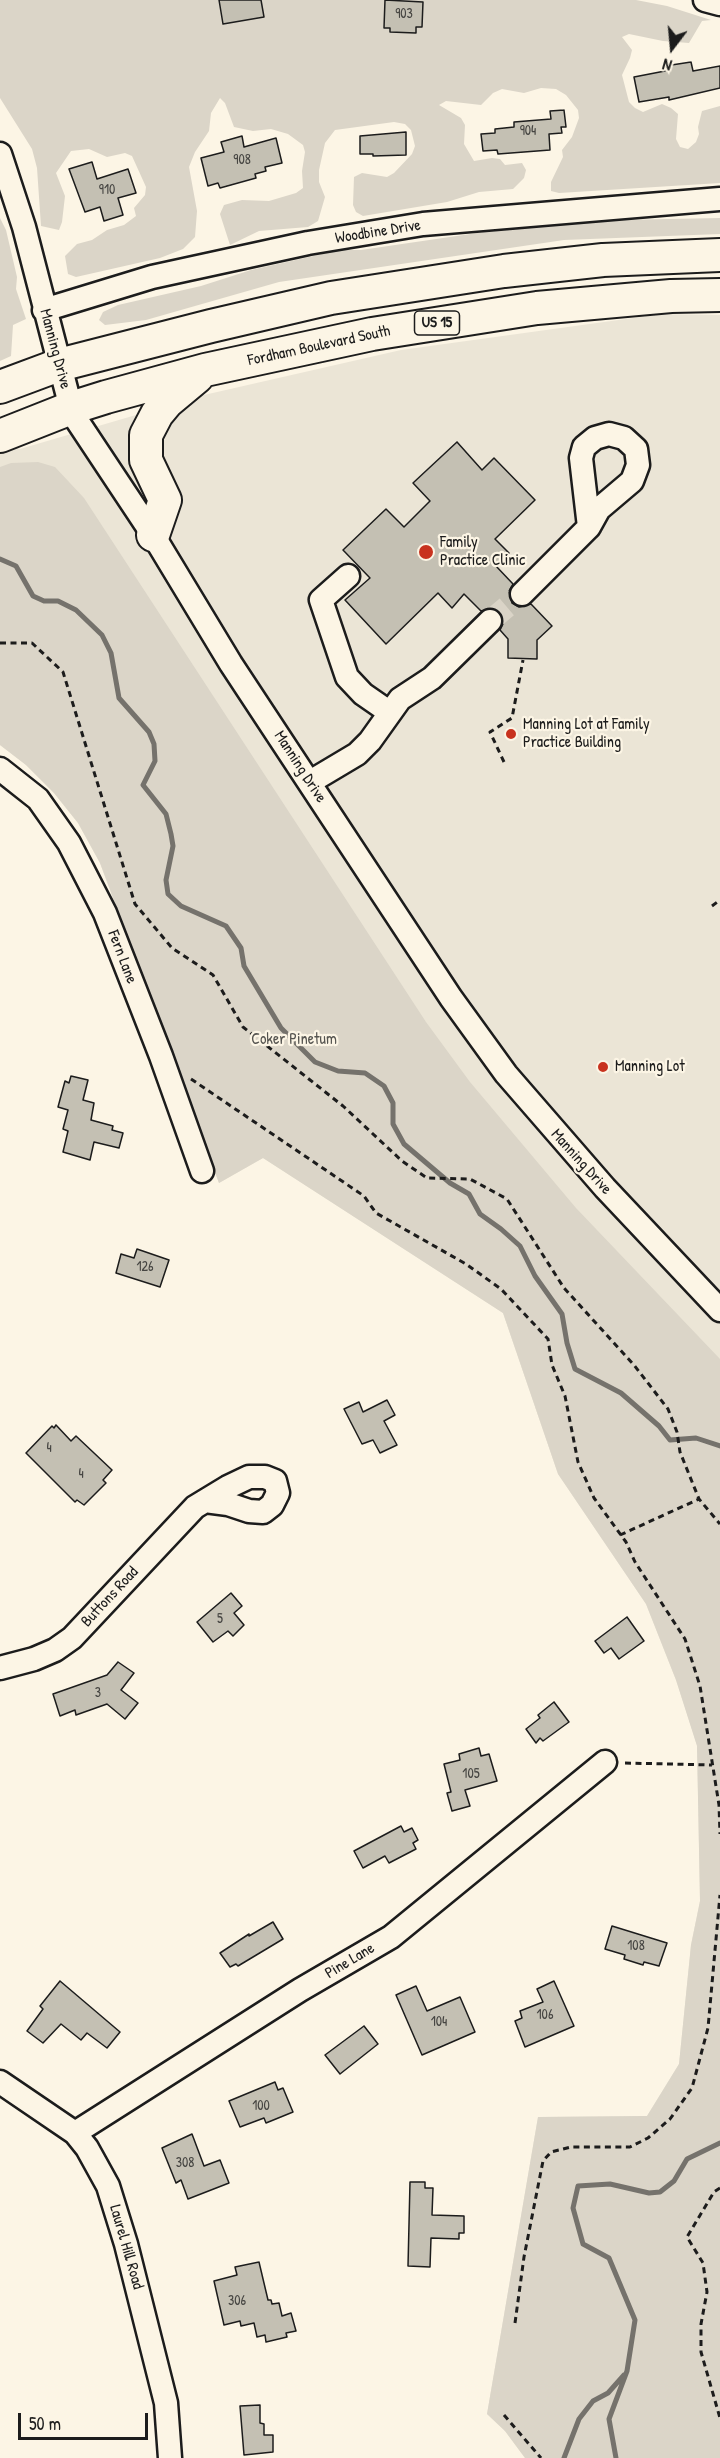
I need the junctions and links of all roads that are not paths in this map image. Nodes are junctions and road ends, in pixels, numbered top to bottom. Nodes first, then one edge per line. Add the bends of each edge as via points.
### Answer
1 (705, 0) edge
2 (720, 4) edge
3 (0, 154) edge
4 (720, 199) edge
5 (720, 255) edge
6 (720, 295) edge
7 (44, 310) junction
8 (59, 365) junction
9 (205, 370) junction
10 (0, 387) edge
11 (71, 408) junction
12 (0, 435) edge
13 (589, 527) dead end
14 (153, 535) junction
15 (348, 576) dead end
16 (522, 594) tunnel mouth
17 (490, 621) tunnel mouth
18 (389, 712) junction
19 (0, 769) edge
20 (310, 782) junction
21 (202, 1171) dead end
22 (720, 1310) edge
23 (205, 1501) dead end
24 (0, 1668) edge
25 (605, 1762) road end
26 (0, 2082) edge
27 (75, 2133) junction
28 (170, 2458) edge

1 - 2 street
3 - 7 street, Manning Drive via 24,227
4 - 7 street, Woodbine Drive via 423,224 308,243 152,277
5 - 8 highway via 603,260 406,285 331,298
6 - 9 highway, Fordham Boulevard South / US 15 via 614,301 459,319
7 - 8 street, Manning Drive
8 - 10 highway
8 - 11 street, Manning Drive
9 - 11 highway, Fordham Boulevard South / US 15
9 - 14 highway via 167,402 146,435 146,460 165,500
11 - 12 highway, Fordham Boulevard South / US 15
11 - 14 street, Manning Drive
13 - 16 street
14 - 20 street, Manning Drive via 231,664
15 - 18 street via 321,600 347,677
17 - 18 street via 432,678 400,699
18 - 20 street via 357,754
19 - 21 street, Fern Lane via 38,799 69,843 105,914
20 - 22 street, Manning Drive via 451,998 506,1074 605,1188
23 - 24 street, Buttons Road via 72,1638 44,1654
25 - 27 street, Pine Lane via 391,1937
26 - 27 street, Laurel Hill Road
27 - 28 street, Laurel Hill Road via 101,2170 121,2224 166,2403

